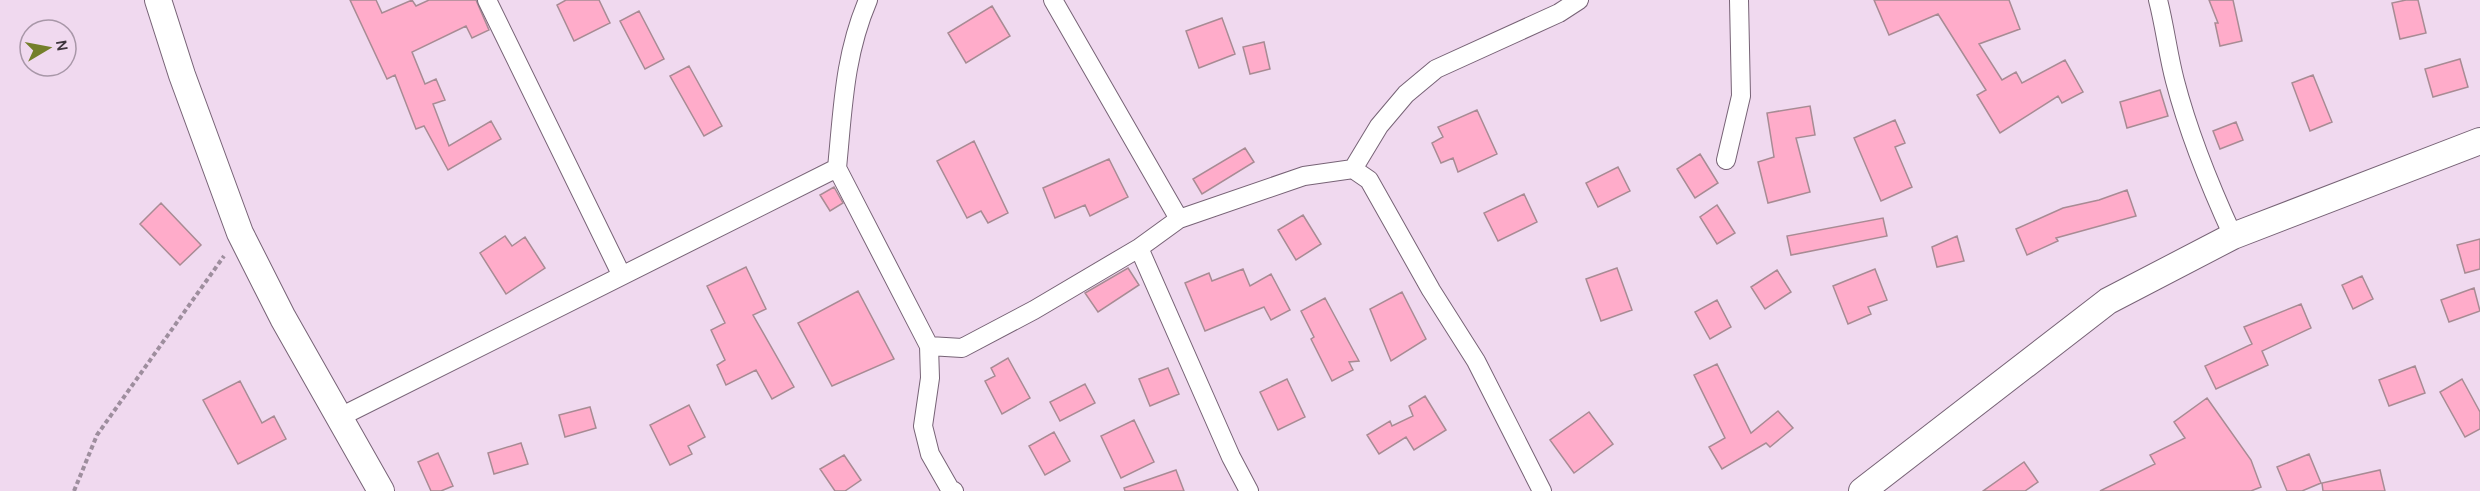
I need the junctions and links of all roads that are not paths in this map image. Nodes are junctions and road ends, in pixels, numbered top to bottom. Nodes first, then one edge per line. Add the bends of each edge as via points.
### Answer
1 (158, 0) edge
2 (487, 0) edge
3 (868, 0) edge
4 (1053, 0) edge
5 (1579, 0) edge
6 (1739, 0) edge
7 (2159, 1) edge
8 (2480, 141) edge
9 (1726, 160) dead end
10 (837, 168) junction
11 (1353, 169) junction
12 (1179, 219) junction
13 (2233, 236) junction
14 (1139, 248) junction
15 (621, 274) junction
16 (929, 346) junction
17 (340, 417) junction
18 (381, 491) edge
19 (954, 491) edge
20 (1249, 491) edge
21 (1542, 491) edge
22 (1862, 491) edge

1 - 17 street via 240,233
2 - 15 street
3 - 10 street via 846,69
4 - 12 street
5 - 11 street via 1559,14 1436,69 1406,94 1379,126
6 - 9 street via 1741,96
7 - 13 street via 2174,79 2189,128
8 - 13 street
10 - 15 street
10 - 16 street
11 - 12 street via 1304,176
11 - 21 street via 1369,180 1476,361
12 - 14 street
13 - 22 street via 2108,301
14 - 16 street via 962,348
14 - 20 street
15 - 17 street
16 - 19 street via 930,378 923,426 930,454
17 - 18 street

